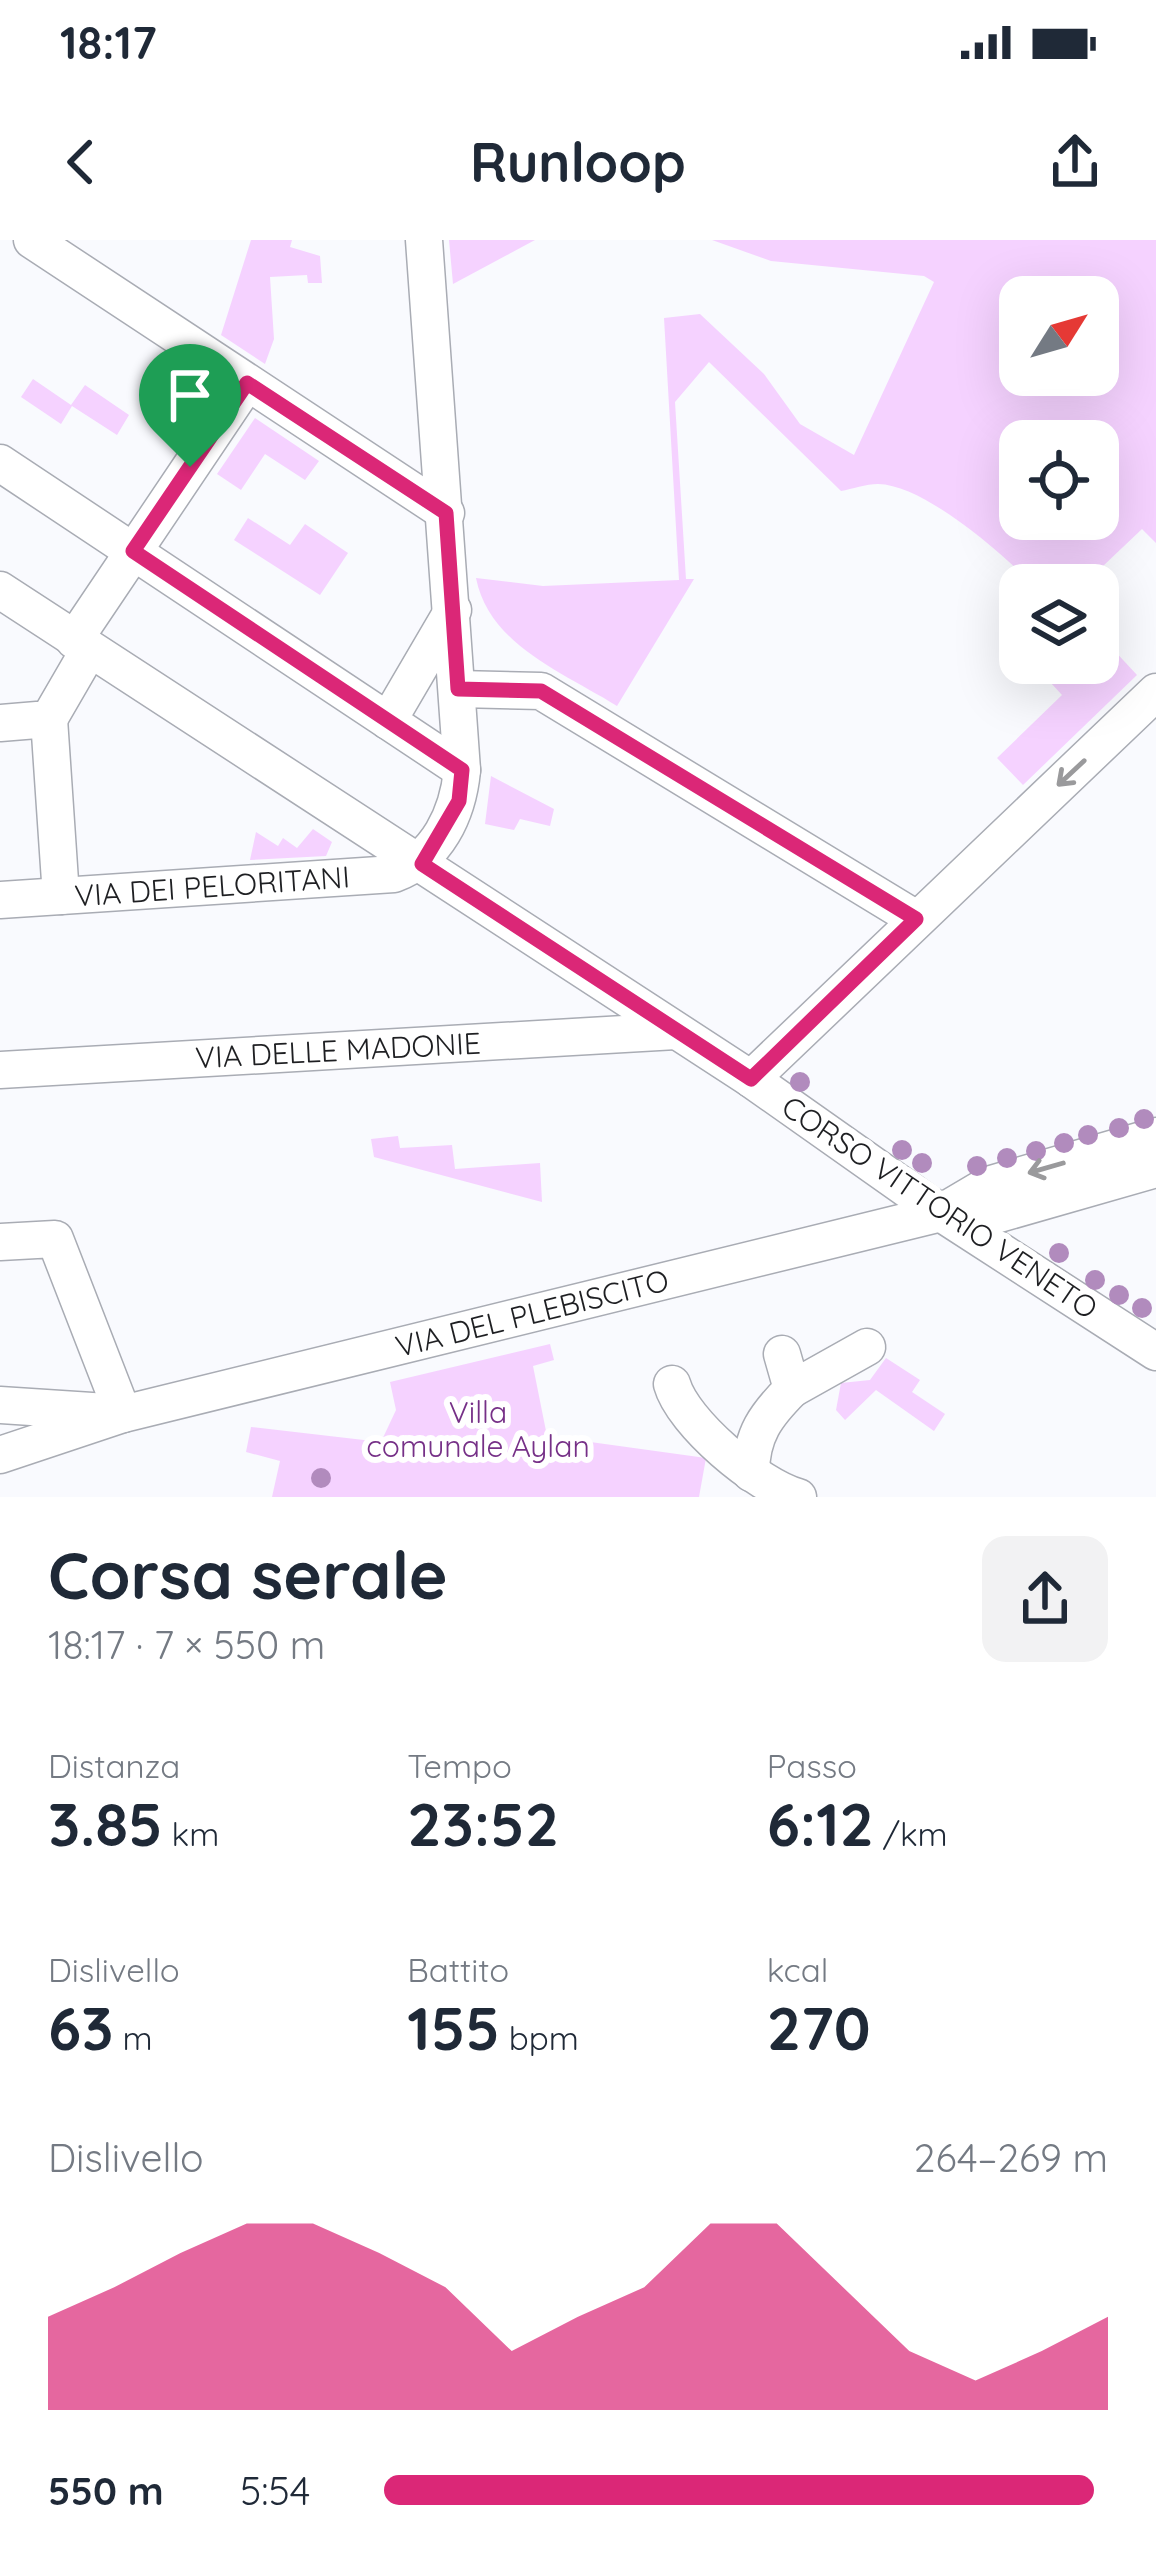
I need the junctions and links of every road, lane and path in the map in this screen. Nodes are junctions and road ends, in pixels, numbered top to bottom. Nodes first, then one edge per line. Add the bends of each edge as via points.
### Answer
1 (32, 240) edge
2 (424, 240) edge
3 (247, 383) junction
4 (0, 463) edge
5 (446, 513) junction
6 (133, 551) junction
7 (0, 590) edge
8 (453, 610) junction
9 (82, 645) junction
10 (458, 689) junction
11 (1156, 692) edge
12 (50, 719) junction
13 (388, 721) junction
14 (0, 722) edge
15 (462, 770) junction
16 (422, 864) junction
17 (61, 896) junction
18 (0, 900) edge
19 (916, 919) junction
20 (676, 1030) junction
21 (0, 1070) edge
22 (751, 1079) junction
23 (1156, 1136) edge
24 (1156, 1168) edge
25 (940, 1213) junction
26 (0, 1242) edge
27 (867, 1347) dead end
28 (1156, 1352) edge
29 (672, 1384) dead end
30 (0, 1405) edge
31 (123, 1414) junction
32 (0, 1455) edge
33 (751, 1472) junction
34 (798, 1497) edge

1 - 3 street
2 - 5 street
3 - 5 street
3 - 6 street
4 - 6 street
5 - 8 street
6 - 9 street
6 - 13 street
7 - 9 street, CORSO VITTORIO VENETO
8 - 10 street
8 - 13 street
9 - 12 street
9 - 16 street, CORSO VITTORIO VENETO
10 - 15 street
10 - 19 street via 541,691
11 -> 19 street
12 - 14 street
12 - 17 street
13 - 15 street
15 - 16 street via 459,801
16 - 17 street, VIA DEI PELORITANI via 394,874
16 - 20 street, CORSO VITTORIO VENETO
17 - 18 street, VIA DEI PELORITANI
19 - 22 street
20 - 21 street, VIA DELLE MADONIE
20 - 22 street, CORSO VITTORIO VENETO
22 - 25 street, CORSO VITTORIO VENETO
23 -> 25 street via 988,1185
24 - 25 street via 999,1214
25 - 28 street, CORSO VITTORIO VENETO
25 - 31 street, VIA DEL PLEBISCITO
26 - 31 street via 56,1239
27 - 33 street via 787,1372 751,1449
29 - 33 street via 677,1401
30 - 31 street, VIA DEL PLEBISCITO
31 - 32 street, VIA DEL PLEBISCITO
33 - 34 street

